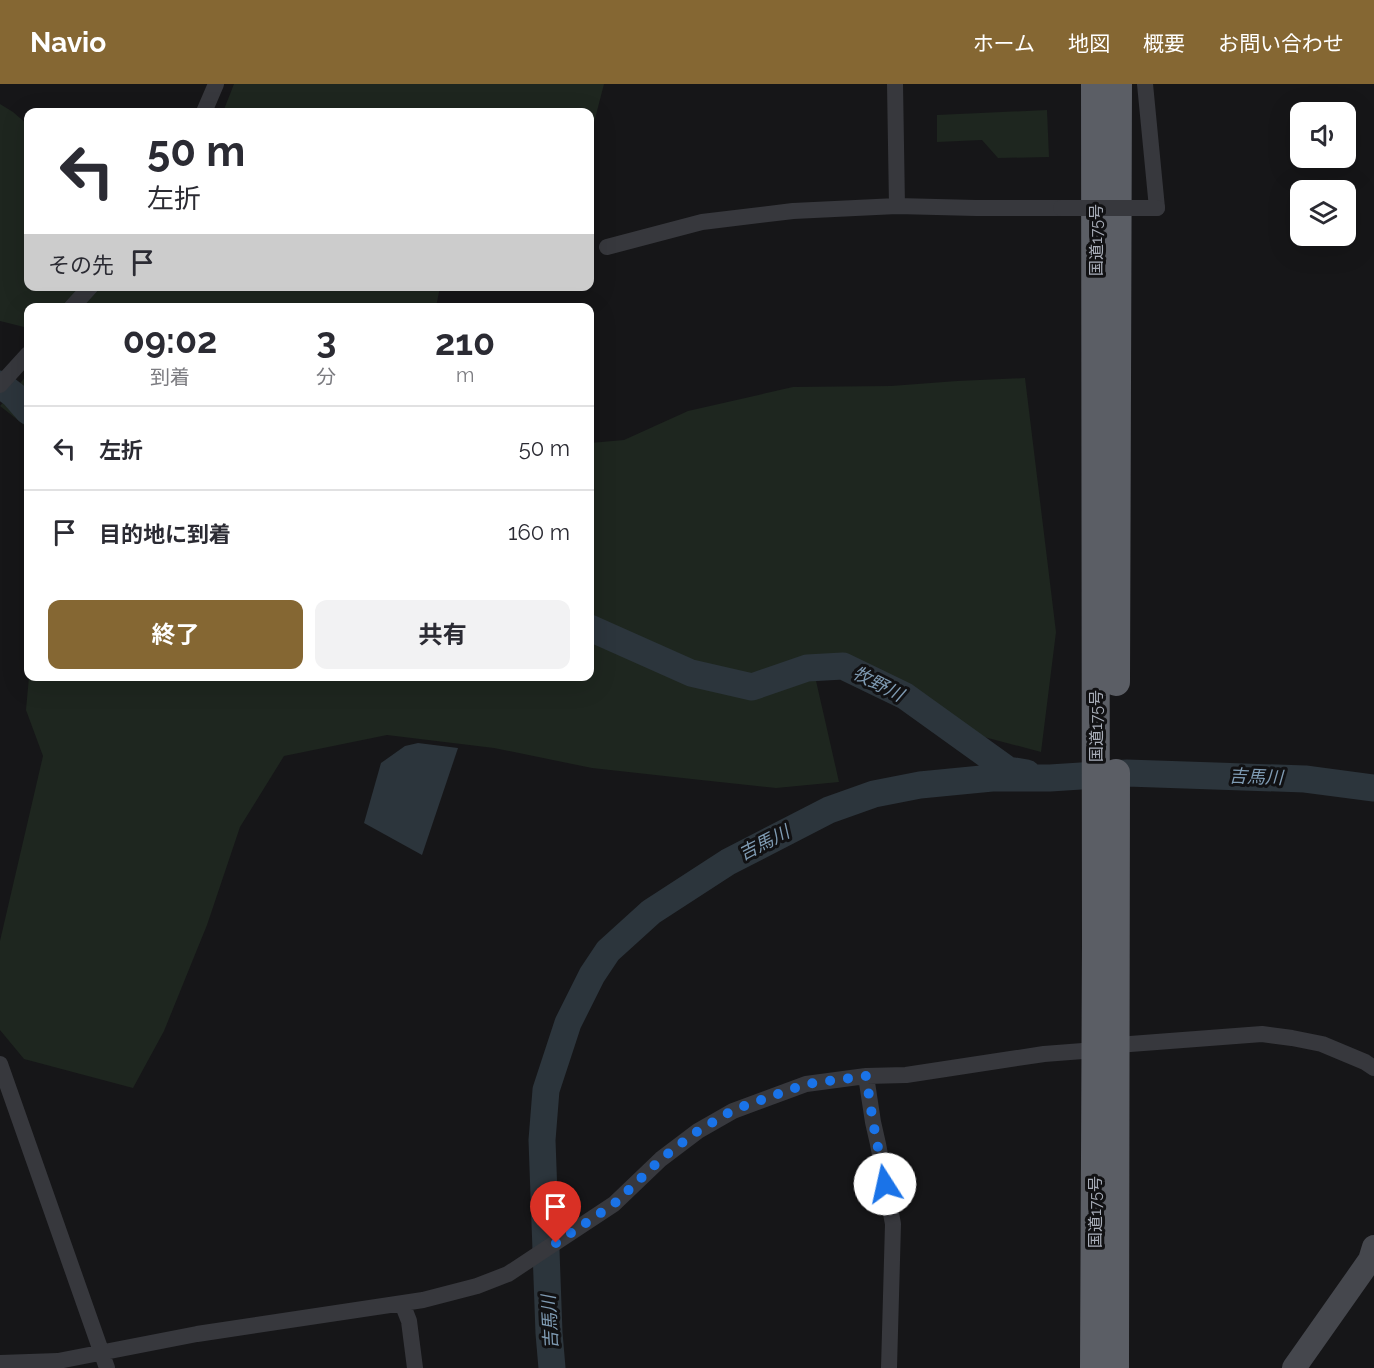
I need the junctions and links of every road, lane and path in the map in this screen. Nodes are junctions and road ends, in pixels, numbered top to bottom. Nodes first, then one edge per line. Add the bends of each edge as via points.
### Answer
1 (216, 84) edge
2 (895, 84) edge
3 (1095, 84) edge
4 (1118, 84) edge
5 (1145, 84) edge
6 (206, 108) edge
7 (897, 206) junction
8 (607, 247) dead end
9 (86, 291) edge
10 (76, 303) edge
11 (24, 358) edge
12 (0, 385) edge
13 (1106, 675) junction
14 (1106, 1047) junction
15 (0, 1064) edge
16 (1374, 1068) edge
17 (866, 1076) junction
18 (1374, 1247) edge
19 (402, 1303) junction
20 (105, 1360) edge
21 (0, 1363) edge
22 (415, 1368) edge
23 (889, 1368) edge
24 (1094, 1368) edge
25 (1115, 1368) edge
26 (1294, 1368) edge

1 - 6 street
2 - 7 street
3 - 13 highway, 国道175号
4 - 13 highway, 国道175号
5 - 7 street, bridge via 1157,207
7 - 8 street via 793,211 702,222
9 - 10 street
11 - 12 street
13 - 14 highway, 国道175号
14 - 16 street via 1262,1034 1322,1044
14 - 17 street via 906,1076
14 - 24 highway, 国道175号
14 - 25 highway, 国道175号
15 - 20 street
17 - 19 street via 806,1084 733,1110 661,1159 614,1204 508,1274 477,1286
17 - 23 street via 893,1224
18 - 26 main road via 1370,1260
19 - 20 street via 197,1334
19 - 22 street via 409,1322
20 - 21 street

